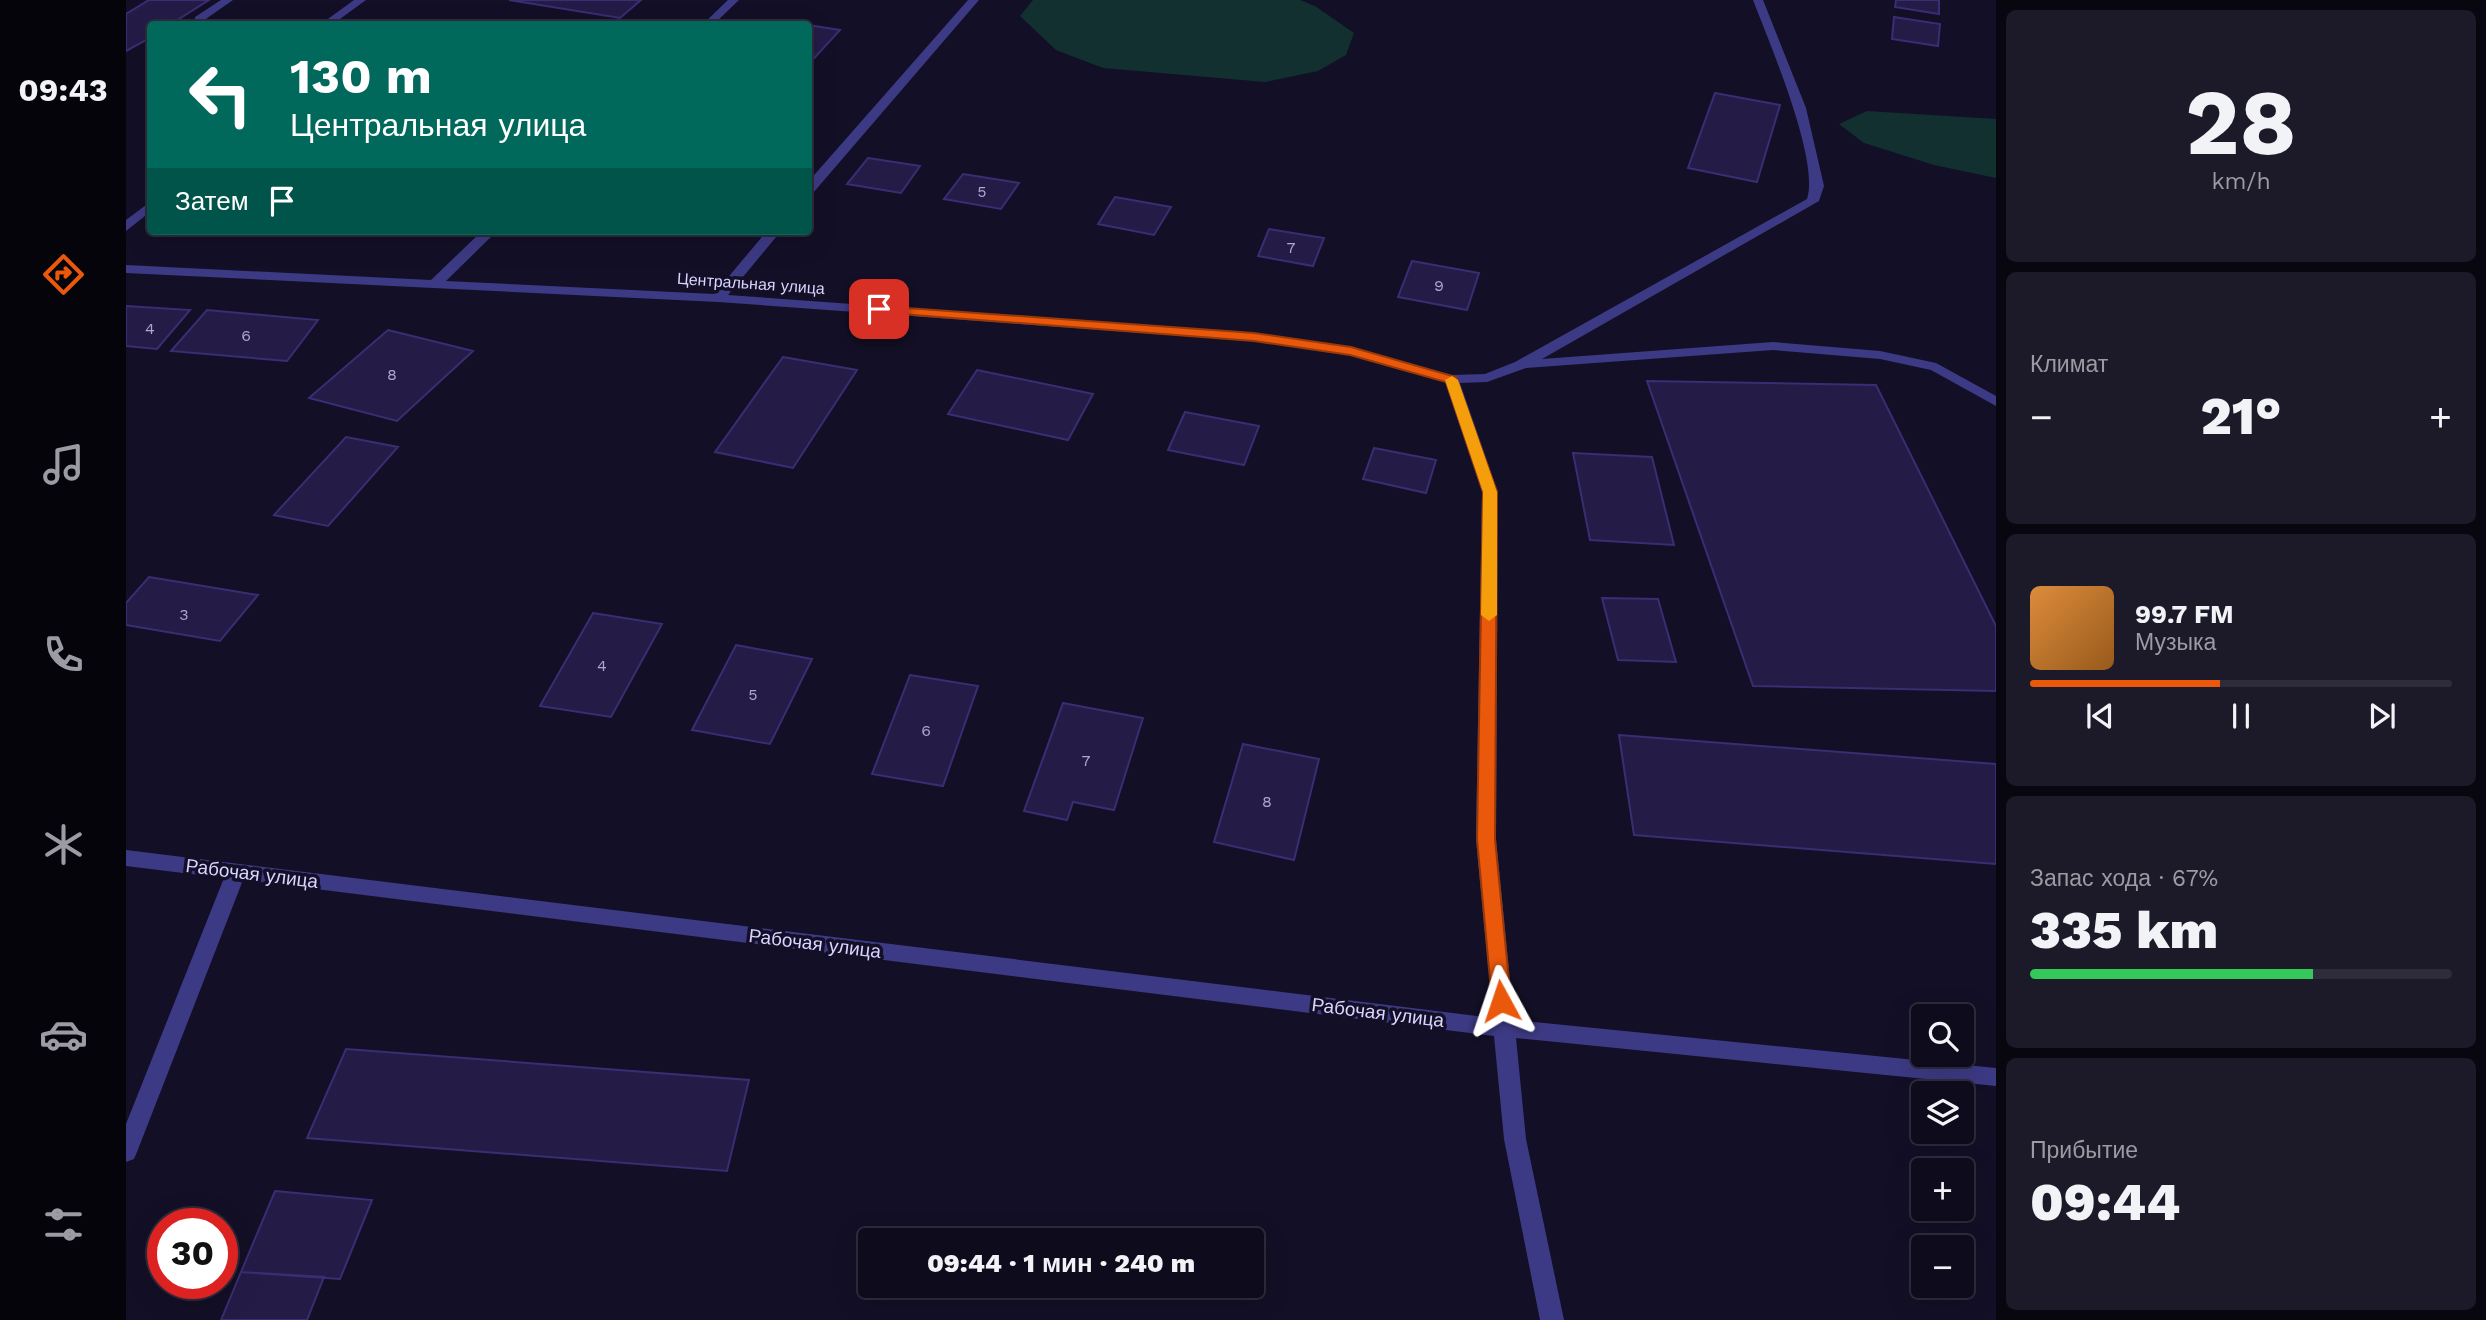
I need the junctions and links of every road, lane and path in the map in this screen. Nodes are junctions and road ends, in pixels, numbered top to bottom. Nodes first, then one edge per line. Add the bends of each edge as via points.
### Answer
1 (228, 0) edge
2 (362, 0) edge
3 (734, 0) edge
4 (974, 0) edge
5 (1758, 0) edge
6 (199, 19) dead end
7 (330, 21) edge
8 (711, 21) edge
9 (812, 185) edge
10 (147, 209) edge
11 (126, 227) edge
12 (486, 235) edge
13 (771, 235) edge
14 (126, 269) edge
15 (434, 284) junction
16 (718, 298) junction
17 (1520, 365) junction
18 (1451, 379) junction
19 (1996, 402) edge
20 (126, 858) edge
21 (237, 872) junction
22 (1504, 1028) junction
23 (1996, 1077) edge
24 (126, 1152) edge
25 (1552, 1320) edge

1 - 6 street
2 - 7 street
3 - 8 street
4 - 9 street
5 - 17 street via 1800,108 1818,186 1813,201
10 - 11 street
12 - 15 street
13 - 16 street
14 - 15 street, Центральная улица
15 - 16 street, Центральная улица
16 - 18 street, Центральная улица via 1254,337 1351,351
17 - 18 street, Центральная улица via 1487,378
17 - 19 street via 1773,346 1813,349 1880,355 1936,367
18 - 22 street via 1490,492 1486,839
20 - 21 street, Рабочая улица
21 - 22 street, Рабочая улица
21 - 24 street
22 - 23 street, Рабочая улица
22 - 25 street via 1515,1139

